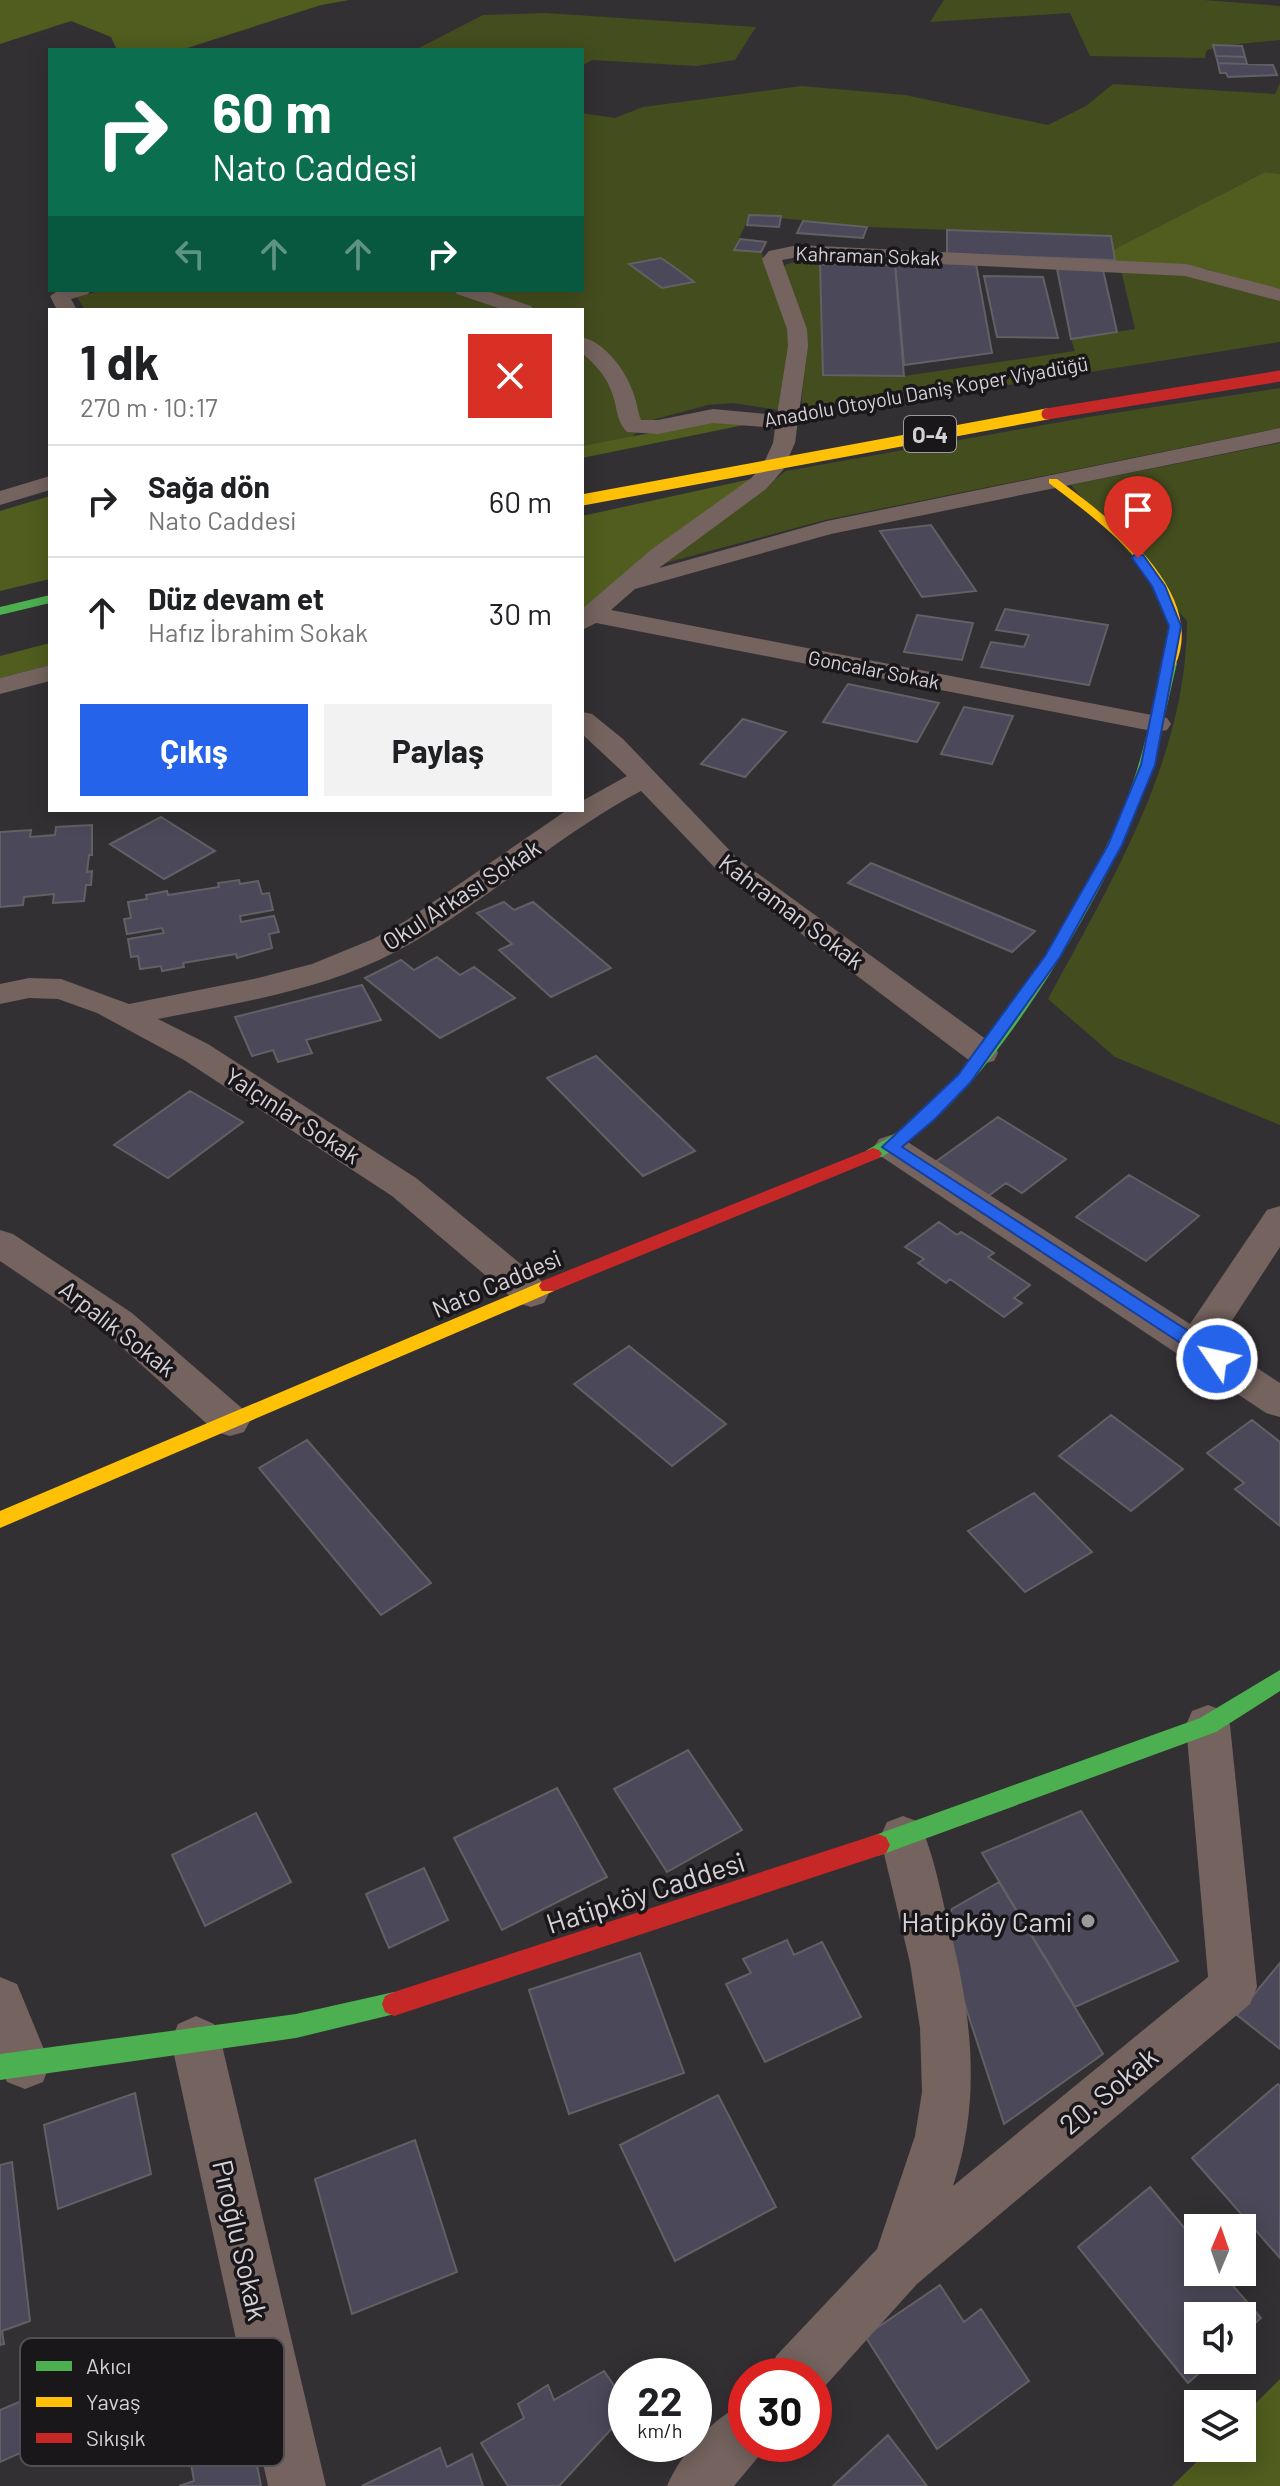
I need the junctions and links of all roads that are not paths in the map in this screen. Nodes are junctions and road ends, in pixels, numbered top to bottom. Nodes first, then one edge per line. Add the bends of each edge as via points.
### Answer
1 (74, 292) edge
2 (470, 292) edge
3 (1280, 295) edge
4 (66, 308) edge
5 (518, 308) edge
6 (584, 345) edge
7 (1280, 376) edge
8 (793, 429) junction
9 (1280, 435) edge
10 (768, 441) dead end
11 (1053, 481) junction
12 (48, 484) edge
13 (0, 498) edge
14 (584, 500) edge
15 (624, 585) junction
16 (48, 599) edge
17 (0, 611) edge
18 (587, 618) edge
19 (48, 674) edge
20 (0, 686) edge
21 (584, 722) edge
22 (1157, 724) junction
23 (645, 778) junction
24 (14, 991) edge
25 (125, 1015) junction
26 (982, 1053) junction
27 (891, 1147) junction
28 (1280, 1219) edge
29 (0, 1243) edge
30 (531, 1293) junction
31 (1196, 1345) junction
32 (1280, 1402) edge
33 (230, 1421) junction
34 (0, 1520) edge
35 (1280, 1679) edge
36 (1208, 1725) junction
37 (903, 1837) junction
38 (0, 2001) edge
39 (196, 2041) junction
40 (12, 2065) edge
41 (898, 2265) junction
42 (263, 2338) edge
43 (813, 2358) edge
44 (284, 2429) edge
45 (728, 2451) edge
46 (297, 2486) edge
47 (696, 2486) edge

1 - 4 street via 60,296
2 - 5 street
3 - 8 street, Kahraman Sokak via 1186,270 785,252 772,259 797,329
6 - 8 street via 617,379 626,396 628,420 635,427 713,416
7 - 14 main road, Anadolu Otoyolu Daniş Koper Viyadüğü / O-4, bridge via 1085,406
8 - 10 main road, Anadolu Otoyolu Daniş Koper Viyadüğü
8 - 15 street, Kahraman Sokak via 758,484
9 - 11 street
11 - 15 street via 827,528
11 - 22 main road, Nato Caddesi via 1114,530 1171,611 1175,626
12 - 13 street
15 - 18 street, Kahraman Sokak
16 - 17 main road
18 - 22 street, Goncalar Sokak
19 - 20 street
21 - 23 street, Kahraman Sokak
22 - 26 main road, Nato Caddesi via 1148,765 1115,845 1052,957
23 - 25 street, Okul Arkası Sokak via 609,795 428,921 363,956 313,974
23 - 26 street, Kahraman Sokak via 728,865
24 - 25 street, Yalçınlar Sokak via 61,989
25 - 30 street, Yalçınlar Sokak via 196,1052 404,1187
26 - 27 main road, Nato Caddesi via 947,1097
27 - 30 main road, Nato Caddesi
27 - 31 street
28 - 31 street
29 - 33 street, Arpalık Sokak via 119,1323
30 - 33 main road, Nato Caddesi
31 - 32 street
33 - 34 main road, Nato Caddesi
35 - 36 main road, Hatipköy Caddesi
36 - 37 main road, Hatipköy Caddesi
36 - 41 street, 20. Sokak via 1233,1987
37 - 39 main road, Hatipköy Caddesi via 383,2007
37 - 41 street via 942,2012 947,2092 936,2157
38 - 40 street
39 - 40 main road, Hatipköy Caddesi
39 - 42 street, Pıroğlu Sokak
41 - 43 street, 20. Sokak
44 - 46 street, Pıroğlu Sokak
45 - 47 street

